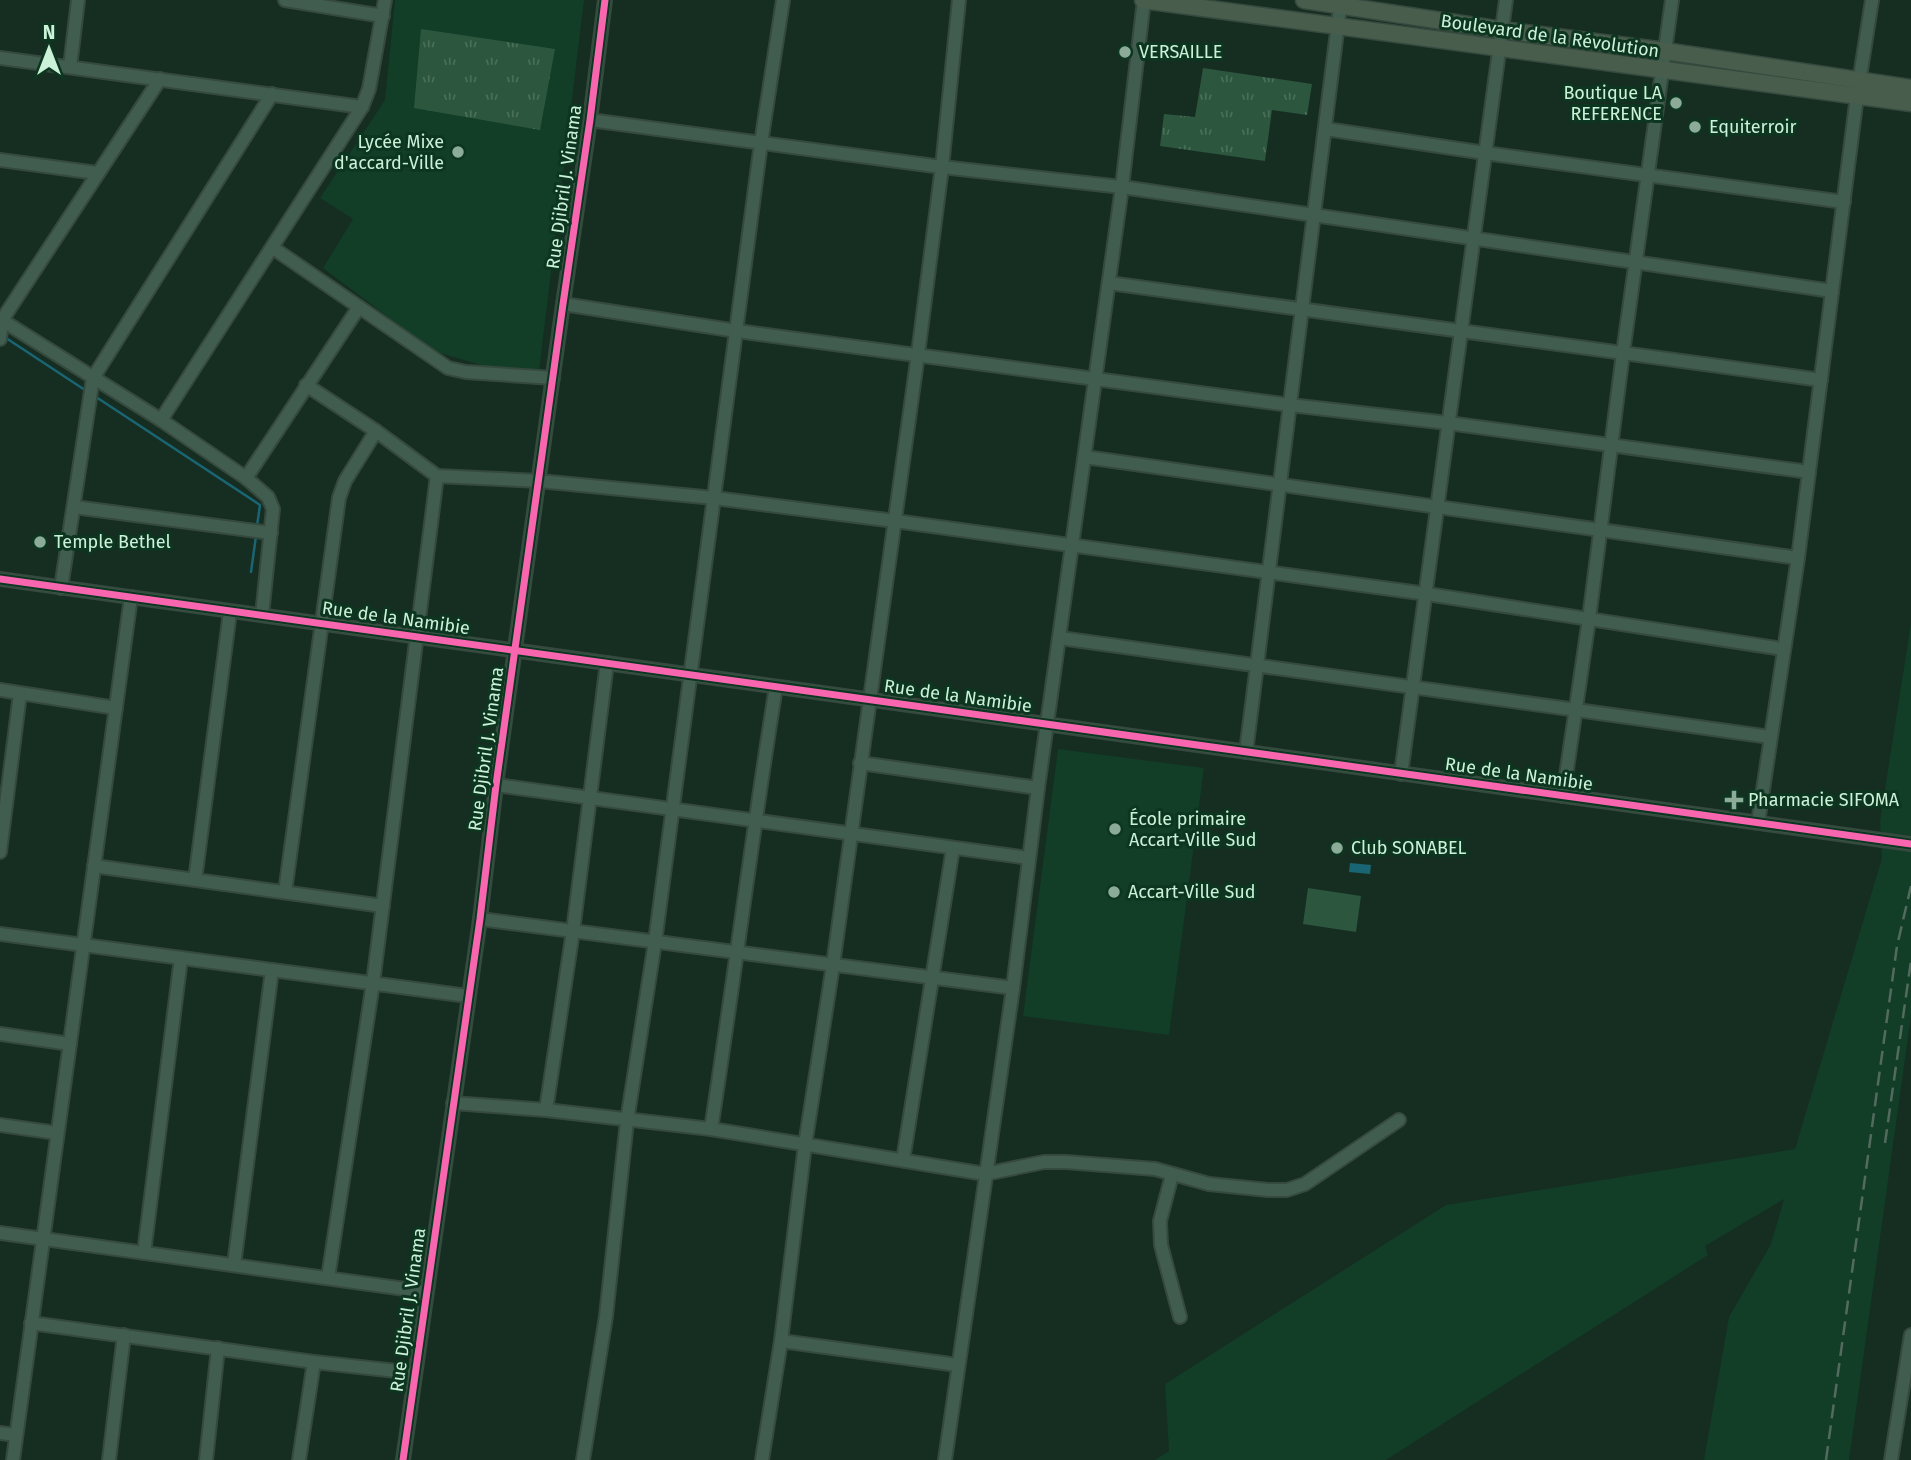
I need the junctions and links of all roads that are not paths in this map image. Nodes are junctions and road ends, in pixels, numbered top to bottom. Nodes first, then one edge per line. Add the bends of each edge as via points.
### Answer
1 (78, 0) edge
2 (285, 0) edge
3 (384, 0) edge
4 (605, 0) edge
5 (783, 0) edge
6 (959, 0) edge
7 (1144, 0) edge
8 (1304, 0) edge
9 (1506, 0) edge
10 (1672, 0) edge
11 (1872, 0) edge
12 (1341, 3) edge
13 (383, 16) junction
14 (1339, 25) junction
15 (1502, 30) junction
16 (1500, 48) junction
17 (1665, 51) junction
18 (0, 58) edge
19 (69, 67) junction
20 (1663, 71) junction
21 (160, 79) junction
22 (1858, 88) junction
23 (1911, 88) edge
24 (272, 94) junction
25 (1911, 103) edge
26 (362, 107) junction
27 (590, 120) junction
28 (1326, 129) junction
29 (761, 143) junction
30 (1485, 153) junction
31 (0, 160) edge
32 (942, 167) junction
33 (97, 173) junction
34 (1649, 175) junction
35 (1122, 187) junction
36 (1844, 202) junction
37 (1315, 215) junction
38 (1473, 238) junction
39 (273, 248) junction
40 (1635, 262) junction
41 (1109, 283) junction
42 (1832, 290) junction
43 (563, 304) junction
44 (359, 307) junction
45 (1302, 309) junction
46 (1, 320) edge
47 (737, 331) junction
48 (1460, 331) junction
49 (0, 339) edge
50 (1623, 353) junction
51 (918, 354) junction
52 (93, 378) junction
53 (1095, 378) junction
54 (553, 379) junction
55 (1821, 380) junction
56 (306, 385) junction
57 (1290, 405) junction
58 (162, 420) junction
59 (1448, 423) junction
60 (376, 430) junction
61 (1611, 444) junction
62 (1085, 457) junction
63 (1809, 472) junction
64 (437, 476) junction
65 (246, 478) junction
66 (538, 481) junction
67 (1281, 485) junction
68 (714, 498) junction
69 (74, 506) junction
70 (1438, 508) junction
71 (895, 521) junction
72 (1600, 531) junction
73 (271, 533) junction
74 (1072, 547) junction
75 (1798, 558) junction
76 (1268, 574) junction
77 (0, 579) edge
78 (61, 588) junction
79 (1427, 594) junction
80 (131, 597) junction
81 (230, 612) junction
82 (262, 615) junction
83 (1589, 619) junction
84 (323, 624) junction
85 (416, 638) junction
86 (1060, 638) junction
87 (1783, 649) junction
88 (515, 650) junction
89 (607, 663) junction
90 (1256, 666) junction
91 (690, 675) junction
92 (776, 687) junction
93 (1413, 687) junction
94 (0, 691) edge
95 (20, 694) junction
96 (870, 700) junction
97 (116, 708) junction
98 (1575, 710) junction
99 (1048, 724) junction
100 (1770, 737) junction
101 (1246, 752) junction
102 (860, 763) junction
103 (1401, 774) junction
104 (496, 785) junction
105 (1038, 788) junction
106 (1563, 796) junction
107 (591, 798) junction
108 (671, 809) junction
109 (754, 821) junction
110 (1758, 823) junction
111 (851, 834) junction
112 (1911, 844) edge
113 (953, 848) junction
114 (0, 852) edge
115 (1029, 858) junction
116 (94, 866) junction
117 (195, 880) junction
118 (285, 892) junction
119 (383, 906) junction
120 (480, 919) junction
121 (573, 931) junction
122 (0, 934) edge
123 (655, 942) junction
124 (83, 945) junction
125 (738, 953) junction
126 (181, 958) junction
127 (833, 965) junction
128 (272, 970) junction
129 (933, 977) junction
130 (373, 983) junction
131 (1013, 988) junction
132 (468, 996) junction
133 (0, 1034) edge
134 (70, 1044) junction
135 (453, 1103) junction
136 (546, 1110) junction
137 (1399, 1120) dead end
138 (627, 1121) junction
139 (0, 1125) edge
140 (711, 1129) junction
141 (57, 1133) junction
142 (805, 1145) junction
143 (903, 1160) junction
144 (985, 1174) junction
145 (1172, 1175) junction
146 (0, 1233) edge
147 (43, 1239) junction
148 (144, 1253) junction
149 (234, 1265) junction
150 (328, 1278) junction
151 (427, 1292) junction
152 (1180, 1317) dead end
153 (31, 1323) junction
154 (124, 1335) junction
155 (1911, 1335) edge
156 (781, 1340) junction
157 (218, 1348) junction
158 (314, 1362) junction
159 (958, 1365) junction
160 (415, 1373) junction
161 (0, 1433) edge
162 (16, 1435) junction
163 (13, 1460) edge
164 (109, 1460) edge
165 (206, 1460) edge
166 (299, 1460) edge
167 (403, 1460) edge
168 (583, 1460) edge
169 (762, 1460) edge
170 (946, 1460) edge
171 (1891, 1460) edge

1 - 19 street
2 - 13 street
3 - 13 street
4 - 27 street, Rue Djibril J. Vinama
5 - 29 street
6 - 32 street
7 - 14 main road, Boulevard de la Révolution
7 - 35 street
8 - 12 main road, Boulevard de la Révolution
9 - 15 street
10 - 17 street
11 - 22 street
12 - 14 street
12 - 15 main road, Boulevard de la Révolution
13 - 26 street
14 - 16 main road, Boulevard de la Révolution
14 - 28 street
15 - 16 street
15 - 17 main road, Boulevard de la Révolution
16 - 20 main road, Boulevard de la Révolution
16 - 30 street
17 - 20 street
17 - 22 main road, Boulevard de la Révolution
18 - 19 street
19 - 21 street
20 - 22 main road, Boulevard de la Révolution
20 - 34 street
21 - 24 street
21 - 33 street
22 - 23 main road, Boulevard de la Révolution
22 - 25 main road, Boulevard de la Révolution
22 - 36 street
24 - 26 street
24 - 52 street
26 - 39 street
27 - 29 street
27 - 43 street, Rue Djibril J. Vinama
28 - 30 street
28 - 37 street
29 - 32 street
29 - 47 street
30 - 34 street
30 - 38 street
31 - 33 street
32 - 35 street
32 - 51 street
33 - 46 street
34 - 36 street
34 - 40 street
35 - 37 street
35 - 41 street
36 - 42 street
37 - 38 street
37 - 45 street
38 - 40 street
38 - 48 street
39 - 44 street
39 - 58 street
40 - 42 street
40 - 50 street
41 - 45 street
41 - 53 street
42 - 55 street
43 - 47 street
43 - 54 street, Rue Djibril J. Vinama
44 - 54 street via 447,368
44 - 56 street
45 - 48 street
45 - 57 street
46 - 49 street
46 - 52 street
47 - 51 street
47 - 68 street
48 - 50 street
48 - 59 street
50 - 55 street
50 - 61 street
51 - 53 street
51 - 71 street
52 - 58 street
52 - 69 street
53 - 57 street
53 - 62 street
54 - 66 street, Rue Djibril J. Vinama
55 - 63 street
56 - 60 street
56 - 65 street
57 - 59 street
57 - 67 street
58 - 65 street
59 - 61 street
59 - 70 street
60 - 64 street
60 - 84 street via 339,498
61 - 63 street
61 - 72 street
62 - 67 street
62 - 74 street
63 - 75 street
64 - 66 street
64 - 85 street
65 - 73 street via 271,503
66 - 68 street
66 - 88 street, Rue Djibril J. Vinama
67 - 70 street
67 - 76 street
68 - 71 street
68 - 91 street
69 - 73 street
69 - 78 street
70 - 72 street
70 - 79 street
71 - 74 street
71 - 96 street
72 - 75 street
72 - 83 street
73 - 82 street
74 - 76 street
74 - 86 street
75 - 87 street
76 - 79 street
76 - 90 street
77 - 78 street, Rue de la Namibie
78 - 80 street, Rue de la Namibie
79 - 83 street
79 - 93 street
80 - 81 street, Rue de la Namibie
80 - 97 street
81 - 82 street, Rue de la Namibie
81 - 117 street
82 - 84 street, Rue de la Namibie
83 - 87 street
83 - 98 street
84 - 85 street, Rue de la Namibie
84 - 118 street
85 - 88 street, Rue de la Namibie
85 - 119 street
86 - 90 street
86 - 99 street
87 - 100 street
88 - 89 street, Rue de la Namibie
88 - 104 street, Rue Djibril J. Vinama
89 - 91 street, Rue de la Namibie
89 - 107 street
90 - 93 street
90 - 101 street
91 - 92 street, Rue de la Namibie
91 - 108 street
92 - 96 street, Rue de la Namibie
92 - 109 street
93 - 98 street
93 - 103 street
94 - 95 street
95 - 97 street
95 - 114 street
96 - 99 street, Rue de la Namibie
96 - 102 street
97 - 116 street
98 - 100 street
98 - 106 street
99 - 101 street, Rue de la Namibie
99 - 105 street
100 - 110 street
101 - 103 street, Rue de la Namibie
102 - 105 street
102 - 111 street
103 - 106 street, Rue de la Namibie
104 - 107 street
104 - 120 street, Rue Djibril J. Vinama
105 - 115 street
106 - 110 street, Rue de la Namibie
107 - 108 street
107 - 121 street
108 - 109 street
108 - 123 street
109 - 111 street
109 - 125 street
110 - 112 street, Rue de la Namibie
111 - 113 street
111 - 127 street
113 - 115 street
113 - 129 street
115 - 131 street
116 - 117 street
116 - 124 street
117 - 118 street
118 - 119 street
119 - 130 street
120 - 121 street
120 - 132 street, Rue Djibril J. Vinama
121 - 123 street
121 - 136 street
122 - 124 street
123 - 125 street
123 - 138 street
124 - 126 street
124 - 134 street
125 - 127 street
125 - 140 street
126 - 128 street
126 - 148 street
127 - 129 street
127 - 142 street
128 - 130 street
128 - 149 street
129 - 131 street
129 - 143 street
130 - 132 street
130 - 150 street
131 - 144 street
132 - 135 street, Rue Djibril J. Vinama
133 - 134 street
134 - 141 street
135 - 136 street
135 - 151 street, Rue Djibril J. Vinama
136 - 138 street
137 - 145 street via 1305,1184 1287,1190 1209,1184
138 - 140 street
138 - 168 street via 606,1316
139 - 141 street
140 - 142 street
141 - 147 street
142 - 143 street
142 - 156 street
143 - 144 street
144 - 145 street via 1066,1162 1155,1168
144 - 159 street
145 - 152 street via 1160,1221 1161,1245
146 - 147 street
147 - 148 street
147 - 153 street
148 - 149 street
149 - 150 street
150 - 151 street
151 - 160 street, Rue Djibril J. Vinama
153 - 154 street
153 - 162 street
154 - 157 street
154 - 164 street
155 - 171 street
156 - 159 street
156 - 169 street
157 - 158 street
157 - 165 street
158 - 160 street
158 - 166 street
159 - 170 street
160 - 167 street, Rue Djibril J. Vinama
161 - 162 street
162 - 163 street

